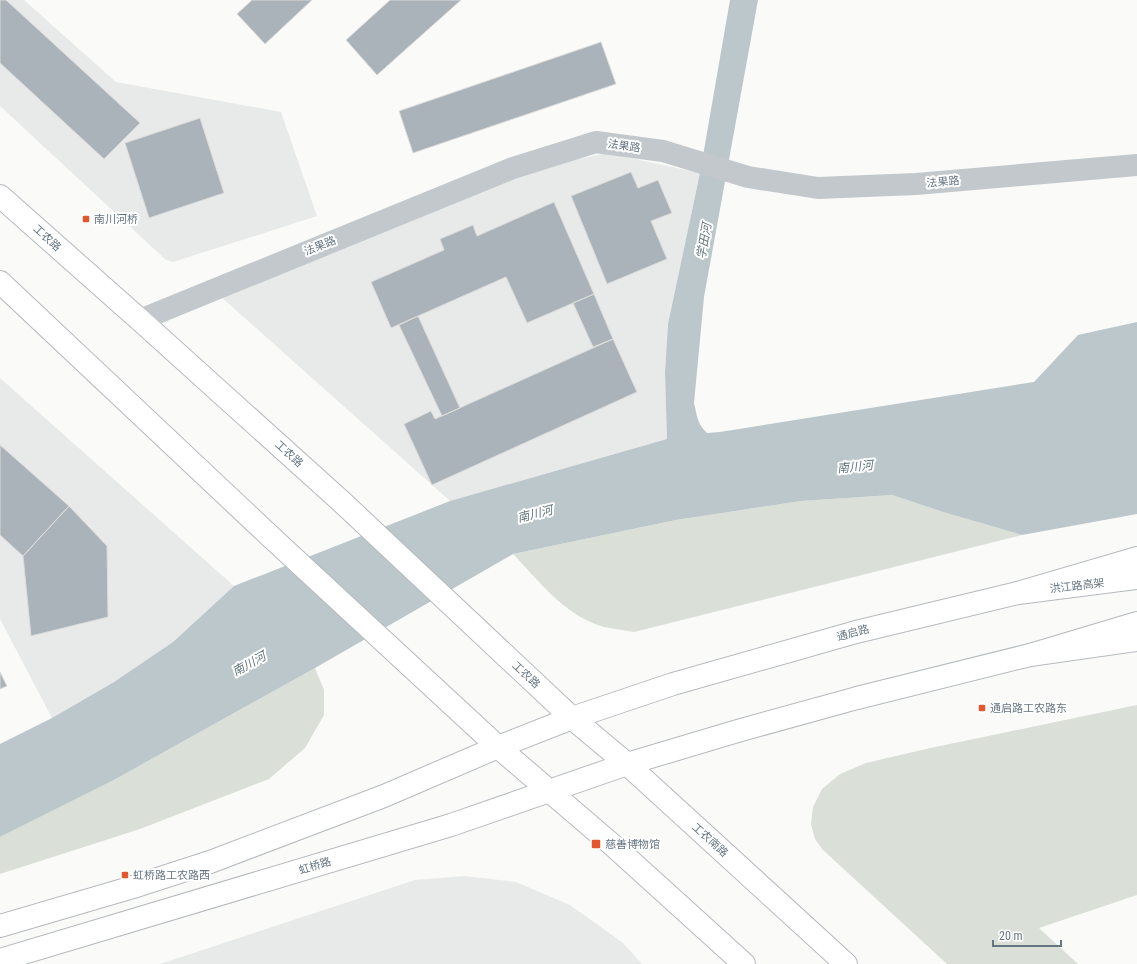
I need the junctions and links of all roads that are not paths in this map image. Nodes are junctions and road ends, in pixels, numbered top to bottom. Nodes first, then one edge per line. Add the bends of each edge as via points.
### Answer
1 (1137, 165) edge
2 (0, 196) edge
3 (0, 282) edge
4 (140, 320) junction
5 (1137, 558) edge
6 (1137, 578) edge
7 (1018, 593) junction
8 (1137, 623) edge
9 (1137, 640) edge
10 (1030, 655) junction
11 (572, 718) junction
12 (498, 747) junction
13 (627, 764) junction
14 (550, 790) junction
15 (0, 926) edge
16 (0, 960) edge
17 (744, 964) edge
18 (846, 964) edge

1 - 4 street, 法果路 via 916,184 818,188 748,178 663,151 596,142 513,168
2 - 4 main road, 工农路
3 - 12 main road
4 - 11 main road, 工农路 via 343,503
5 - 7 main road, 通启路
6 - 7 main road, 洪江路高架
7 - 11 main road, 通启路 via 856,632 673,684
8 - 10 main road
9 - 10 main road
10 - 13 main road via 857,698
11 - 12 main road
11 - 13 main road, 工农南路
12 - 14 main road
12 - 15 main road via 384,796 210,862
13 - 14 main road, 虹桥路
13 - 18 main road, 工农南路
14 - 16 main road, 虹桥路 via 451,825
14 - 17 main road

